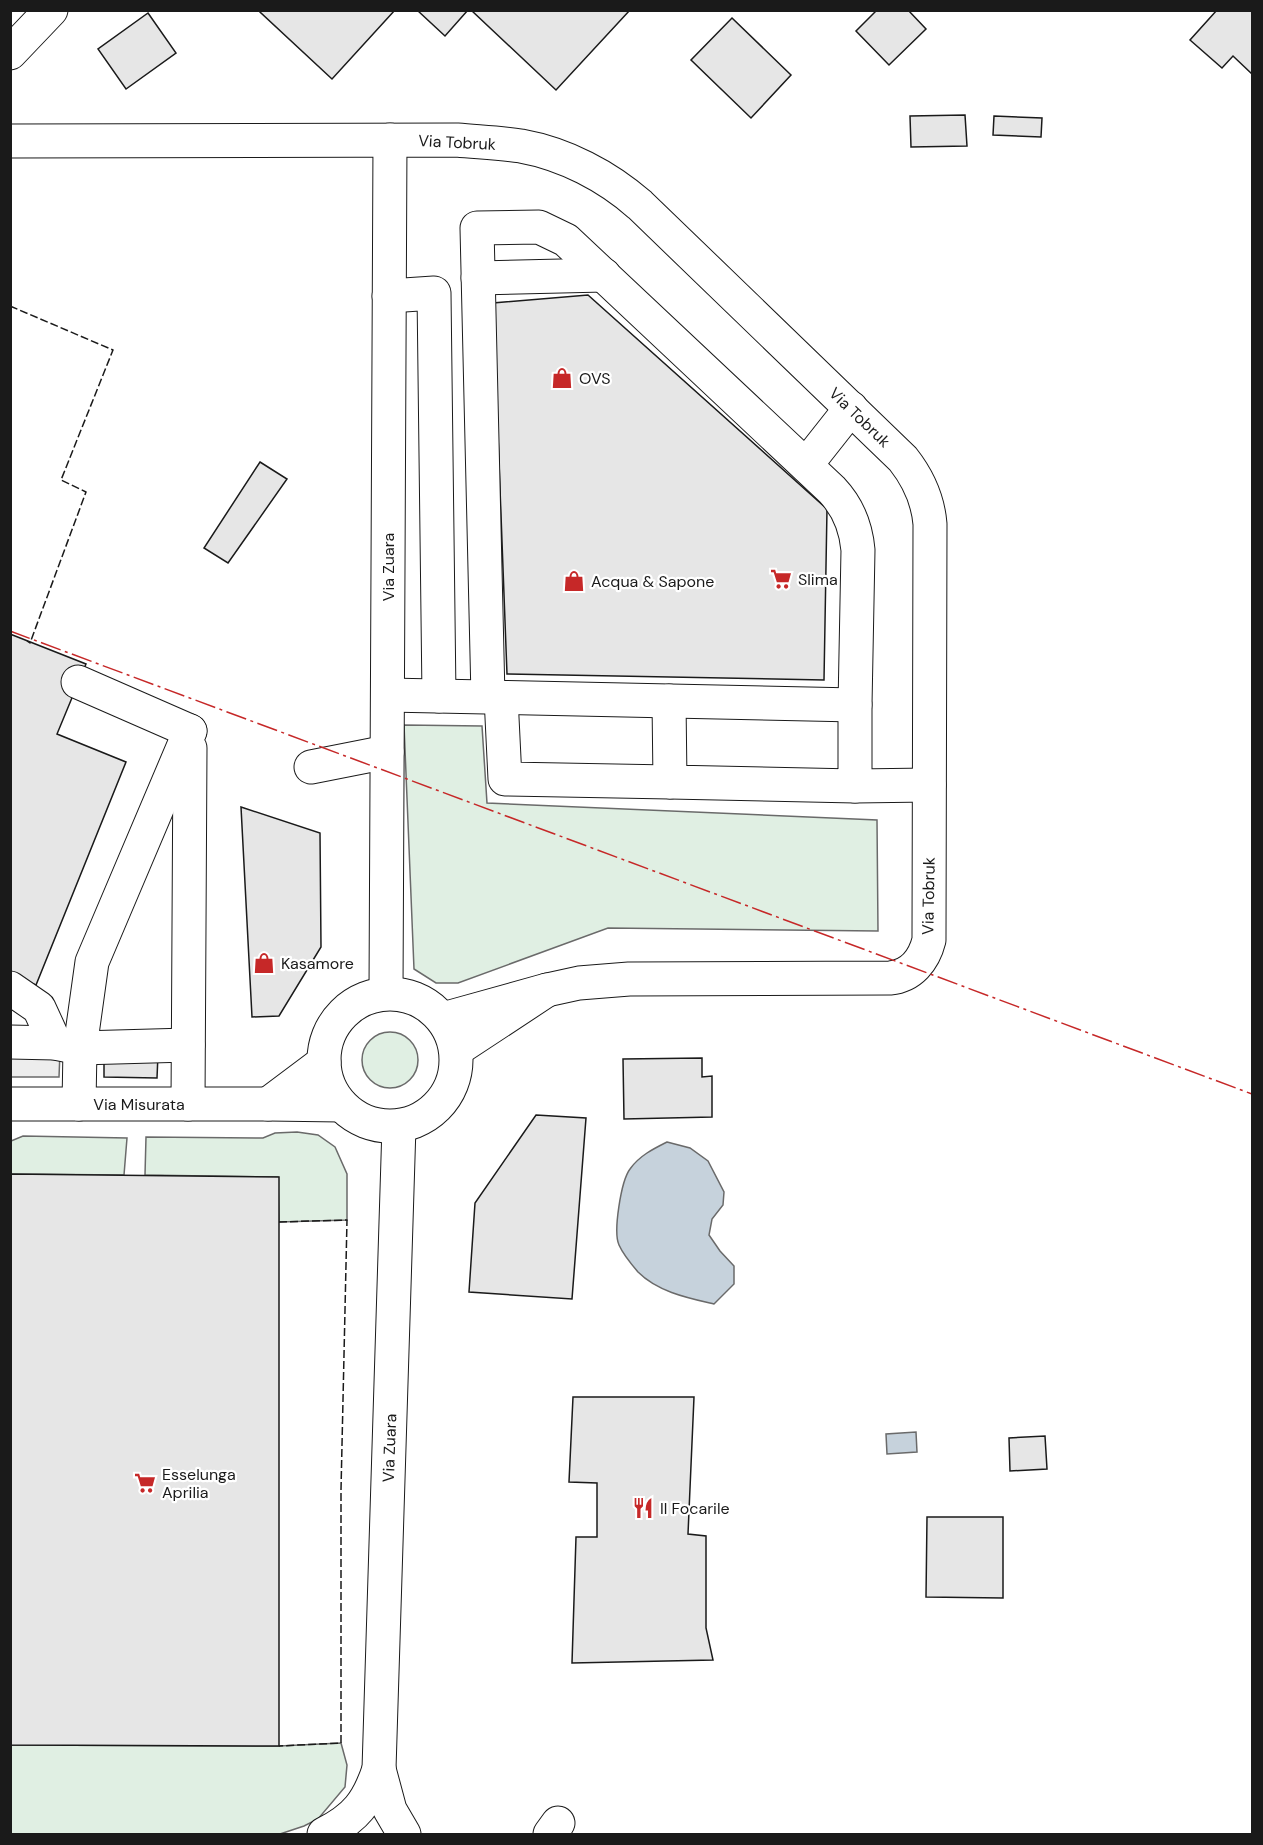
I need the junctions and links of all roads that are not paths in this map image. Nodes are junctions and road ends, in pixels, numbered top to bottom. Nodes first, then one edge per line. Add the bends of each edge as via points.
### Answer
1 (51, 10) edge
2 (10, 52) edge
3 (390, 140) junction
4 (10, 141) edge
5 (604, 275) junction
6 (478, 278) junction
7 (390, 296) junction
8 (851, 408) junction
9 (806, 465) junction
10 (78, 682) dead end
11 (388, 695) junction
12 (439, 696) junction
13 (494, 697) junction
14 (669, 701) junction
15 (855, 705) junction
16 (190, 731) junction
17 (387, 752) junction
18 (311, 767) dead end
19 (670, 782) junction
20 (929, 785) junction
21 (855, 786) junction
22 (10, 988) edge
23 (547, 990) junction
24 (386, 993) junction
25 (443, 1019) junction
26 (10, 1042) edge
27 (188, 1045) junction
28 (67, 1046) junction
29 (456, 1050) junction
30 (324, 1062) junction
31 (10, 1104) edge
32 (79, 1104) junction
33 (188, 1104) junction
34 (268, 1104) junction
35 (341, 1105) junction
36 (399, 1126) junction
37 (379, 1769) junction
38 (324, 1834) edge
39 (404, 1834) edge

1 - 2 street
3 - 4 street, Via Tobruk
3 - 7 street, Via Zuara
3 - 8 street, Via Tobruk via 457,140 523,147 555,155 604,178 640,205
5 - 6 street
5 - 6 street via 566,240 539,227 477,228
5 - 9 street
6 - 13 street
7 - 11 street, Via Zuara
7 - 12 street via 434,293
8 - 9 street
8 - 20 street, Via Tobruk via 908,465 928,509
9 - 15 street via 839,497 855,529
10 - 16 street
11 - 12 street
11 - 17 street, Via Zuara
12 - 13 street
13 - 14 street
13 - 19 street via 506,778
14 - 15 street
14 - 19 street
15 - 21 street
16 - 27 street
16 - 28 street via 92,962
17 - 18 street
17 - 24 street, Via Zuara
19 - 21 street
20 - 21 street
20 - 23 street, Via Tobruk via 928,939 920,960 903,976 629,979
22 - 28 street via 39,1008
23 - 25 street, Via Tobruk
23 - 29 street, Via Tobruk
24 - 25 street via 427,1004
24 - 30 street via 366,998 335,1023 326,1041
25 - 29 street
26 - 28 street
27 - 28 street
27 - 33 street
28 - 32 street
29 - 36 street via 456,1071 449,1092 419,1120
30 - 34 street
30 - 35 street via 326,1077
31 - 32 street, Via Misurata
32 - 33 street, Via Misurata
33 - 34 street, Via Misurata
34 - 35 street, Via Misurata
35 - 36 street via 357,1118 378,1126
36 - 37 street, Via Zuara
37 - 38 street, Via Zuara via 363,1806
37 - 39 street, Via Zuara via 390,1810

